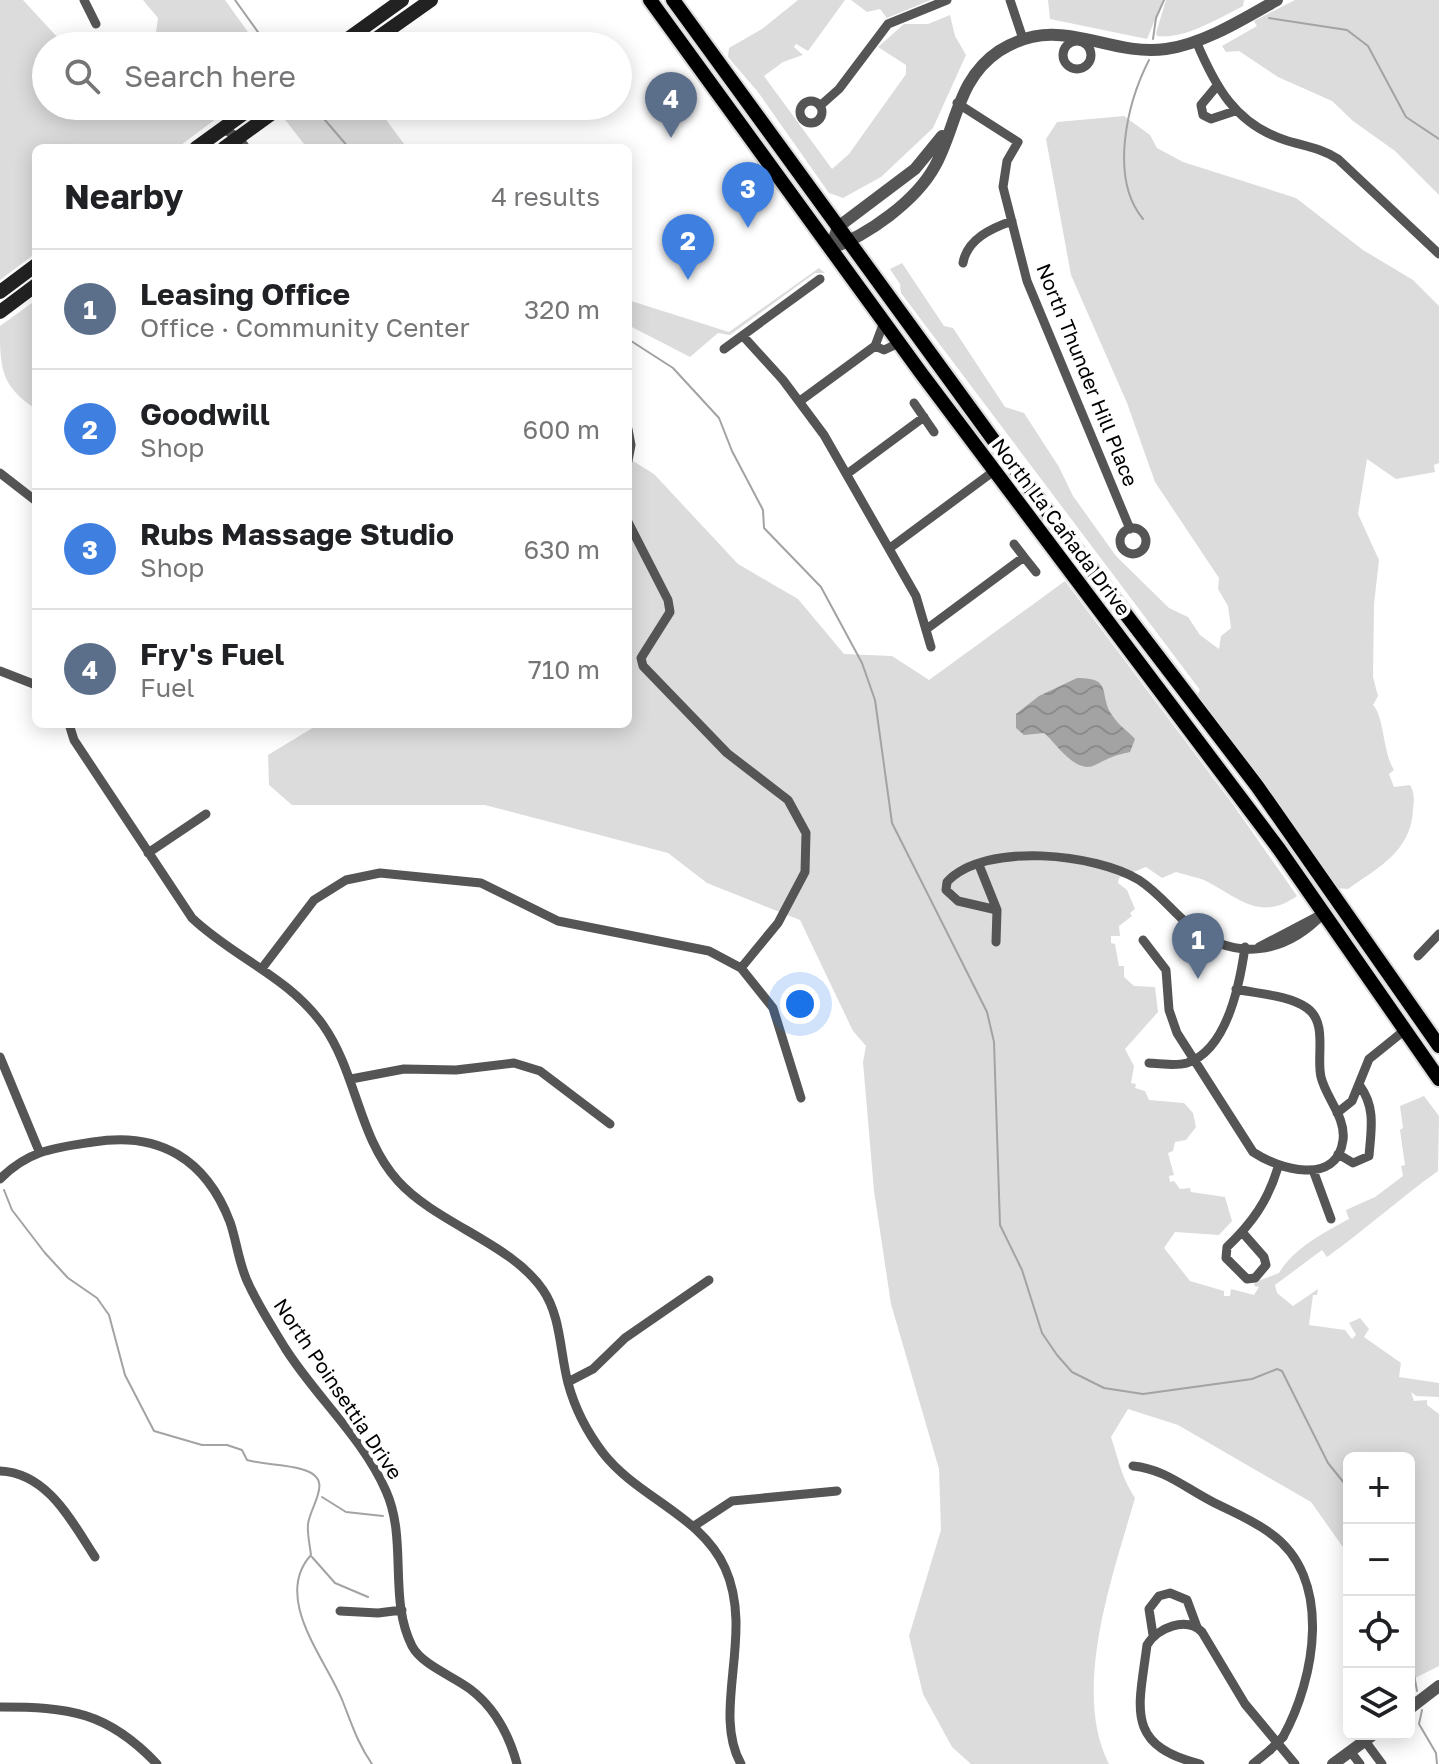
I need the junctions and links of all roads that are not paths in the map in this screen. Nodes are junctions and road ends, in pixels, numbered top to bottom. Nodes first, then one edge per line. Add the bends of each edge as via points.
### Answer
1 (84, 0) edge
2 (402, 0) edge
3 (431, 0) edge
4 (650, 0) edge
5 (673, 0) edge
6 (947, 0) edge
7 (1010, 0) edge
8 (1277, 0) edge
9 (96, 24) dead end
10 (357, 32) edge
11 (386, 32) edge
12 (1023, 39) junction
13 (1196, 41) junction
14 (1216, 87) junction
15 (957, 103) junction
16 (821, 105) dead end
17 (1235, 111) junction
18 (235, 120) edge
19 (264, 120) edge
20 (950, 123) junction
21 (223, 129) junction
22 (202, 144) edge
23 (232, 144) edge
24 (234, 144) edge
25 (1012, 221) junction
26 (838, 227) junction
27 (849, 242) junction
28 (831, 248) junction
29 (1439, 254) edge
30 (963, 263) dead end
31 (32, 268) edge
32 (820, 279) dead end
33 (32, 288) edge
34 (0, 292) edge
35 (0, 312) edge
36 (884, 322) junction
37 (743, 336) junction
38 (899, 343) junction
39 (875, 346) junction
40 (724, 349) dead end
41 (800, 401) junction
42 (914, 403) dead end
43 (924, 417) junction
44 (934, 432) dead end
45 (994, 471) junction
46 (0, 473) edge
47 (847, 474) junction
48 (32, 498) edge
49 (1130, 529) dead end
50 (632, 531) edge
51 (1014, 544) dead end
52 (890, 548) junction
53 (1024, 557) junction
54 (1036, 572) dead end
55 (1107, 589) junction
56 (1092, 600) junction
57 (928, 628) junction
58 (931, 647) dead end
59 (0, 671) edge
60 (32, 683) edge
61 (70, 728) edge
62 (206, 814) dead end
63 (148, 853) junction
64 (979, 865) junction
65 (997, 910) junction
66 (1324, 913) junction
67 (1439, 934) edge
68 (1143, 940) dead end
69 (996, 942) dead end
70 (1245, 947) junction
71 (1418, 956) dead end
72 (263, 967) junction
73 (741, 968) junction
74 (1236, 989) junction
75 (1405, 1030) junction
76 (1439, 1046) edge
77 (0, 1057) edge
78 (1195, 1059) junction
79 (1149, 1063) dead end
80 (351, 1079) junction
81 (1439, 1079) edge
82 (1360, 1086) junction
83 (801, 1098) dead end
84 (1337, 1113) junction
85 (610, 1124) dead end
86 (39, 1151) junction
87 (1338, 1154) junction
88 (1278, 1167) junction
89 (1313, 1170) junction
90 (0, 1179) edge
91 (1331, 1219) dead end
92 (1242, 1232) junction
93 (709, 1280) dead end
94 (568, 1382) junction
95 (1133, 1466) dead end
96 (0, 1471) edge
97 (837, 1491) dead end
98 (694, 1526) junction
99 (95, 1557) dead end
100 (402, 1610) junction
101 (340, 1611) dead end
102 (1197, 1627) junction
103 (1153, 1635) junction
104 (1439, 1686) edge
105 (1415, 1704) edge
106 (0, 1707) edge
107 (1367, 1740) edge
108 (1371, 1740) edge
109 (1350, 1751) junction
110 (157, 1764) edge
111 (517, 1764) edge
112 (741, 1764) edge
113 (1200, 1764) edge
114 (1253, 1764) edge
115 (1295, 1764) edge
116 (1333, 1764) edge
117 (1360, 1764) edge
118 (1382, 1764) edge

1 - 9 street
2 - 10 main road
3 - 11 main road
4 - 28 main road, North La Cañada Drive
5 - 26 main road, North La Cañada Drive
6 - 16 street via 888,24
7 - 12 street
8 - 13 street
12 - 13 street via 1053,34 1153,50
12 - 15 street via 983,65
13 - 14 street
14 - 17 street
14 - 17 street via 1203,101 1203,115 1217,118
15 - 20 street
15 - 25 street, North Thunder Hill Place via 1018,142 1003,174
17 - 29 street via 1272,136 1338,159
18 - 21 main road
19 - 24 main road
20 - 26 street via 915,169
20 - 27 street via 930,175
21 - 22 main road
21 - 23 street
25 - 30 street via 972,243
25 - 49 street, North Thunder Hill Place via 1031,293
26 - 27 main road, North La Cañada Drive
26 - 28 street
27 - 28 street
27 - 55 main road, North La Cañada Drive
28 - 36 main road, North La Cañada Drive
31 - 34 main road
32 - 37 street
33 - 35 main road
36 - 38 main road, North La Cañada Drive
36 - 39 street
37 - 40 street
37 - 41 street
38 - 39 street via 884,350
38 - 45 main road, North La Cañada Drive
39 - 41 street
41 - 47 street
42 - 43 street
43 - 44 street
43 - 47 street
45 - 52 street
45 - 56 main road, North La Cañada Drive
46 - 48 street
47 - 52 street
50 - 73 street via 670,612 641,658 643,666 727,753 779,791 795,808 806,833 805,872 778,923
51 - 53 street
52 - 57 street
53 - 54 street
53 - 57 street
55 - 56 main road
55 - 76 main road, North La Cañada Drive via 1257,786
56 - 66 main road, North La Cañada Drive
57 - 58 street
59 - 60 street
61 - 63 street
62 - 63 street
63 - 72 street via 192,918
64 - 65 street
64 - 65 street via 952,877 946,890 958,901
64 - 70 street via 1037,855 1103,866 1139,880 1217,944
65 - 69 street
66 - 70 street via 1292,942 1274,948
66 - 75 main road, North La Cañada Drive
67 - 71 street
68 - 78 street via 1166,970 1173,1022
70 - 74 street
72 - 73 street via 324,891 380,873 481,883 558,921 709,951
72 - 80 street via 312,1010
73 - 83 street via 773,1008
74 - 78 street via 1215,1041
74 - 84 street via 1309,1009 1320,1033 1320,1075
75 - 81 main road, North La Cañada Drive
75 - 82 street via 1369,1059
77 - 86 street
78 - 79 street
78 - 88 street via 1253,1152
80 - 85 street via 404,1069 527,1065
80 - 94 street via 378,1154 400,1184 538,1282 551,1306
82 - 84 street
82 - 87 street via 1370,1100 1369,1156 1353,1163
84 - 87 street via 1344,1139
86 - 90 street
86 - 100 street, North Poinsettia Drive via 103,1141 147,1141 183,1156 210,1181 248,1284 286,1350 387,1492 398,1537
87 - 89 street
88 - 89 street
88 - 92 street via 1271,1193
89 - 91 street
92 - 92 street via 1227,1247 1226,1258 1247,1279 1255,1278 1266,1265 1264,1257
93 - 94 street via 625,1338 593,1369
94 - 98 street via 583,1424 610,1461 648,1496
95 - 114 street, bridge via 1161,1471 1270,1532 1298,1567 1310,1601 1308,1669 1283,1737
96 - 99 street via 40,1485 62,1506
97 - 98 street via 732,1501
98 - 112 street via 716,1553 733,1596 736,1655 730,1731
100 - 101 street
100 - 111 street, North Poinsettia Drive via 413,1647 493,1712
102 - 103 street via 1176,1626
102 - 103 street via 1187,1600 1170,1593 1159,1596 1149,1609
102 - 115 street via 1252,1714
103 - 113 street via 1139,1703 1144,1730 1170,1757
104 - 105 street
106 - 110 street via 56,1707 91,1715
107 - 109 street
108 - 118 street
109 - 116 street
109 - 117 street

